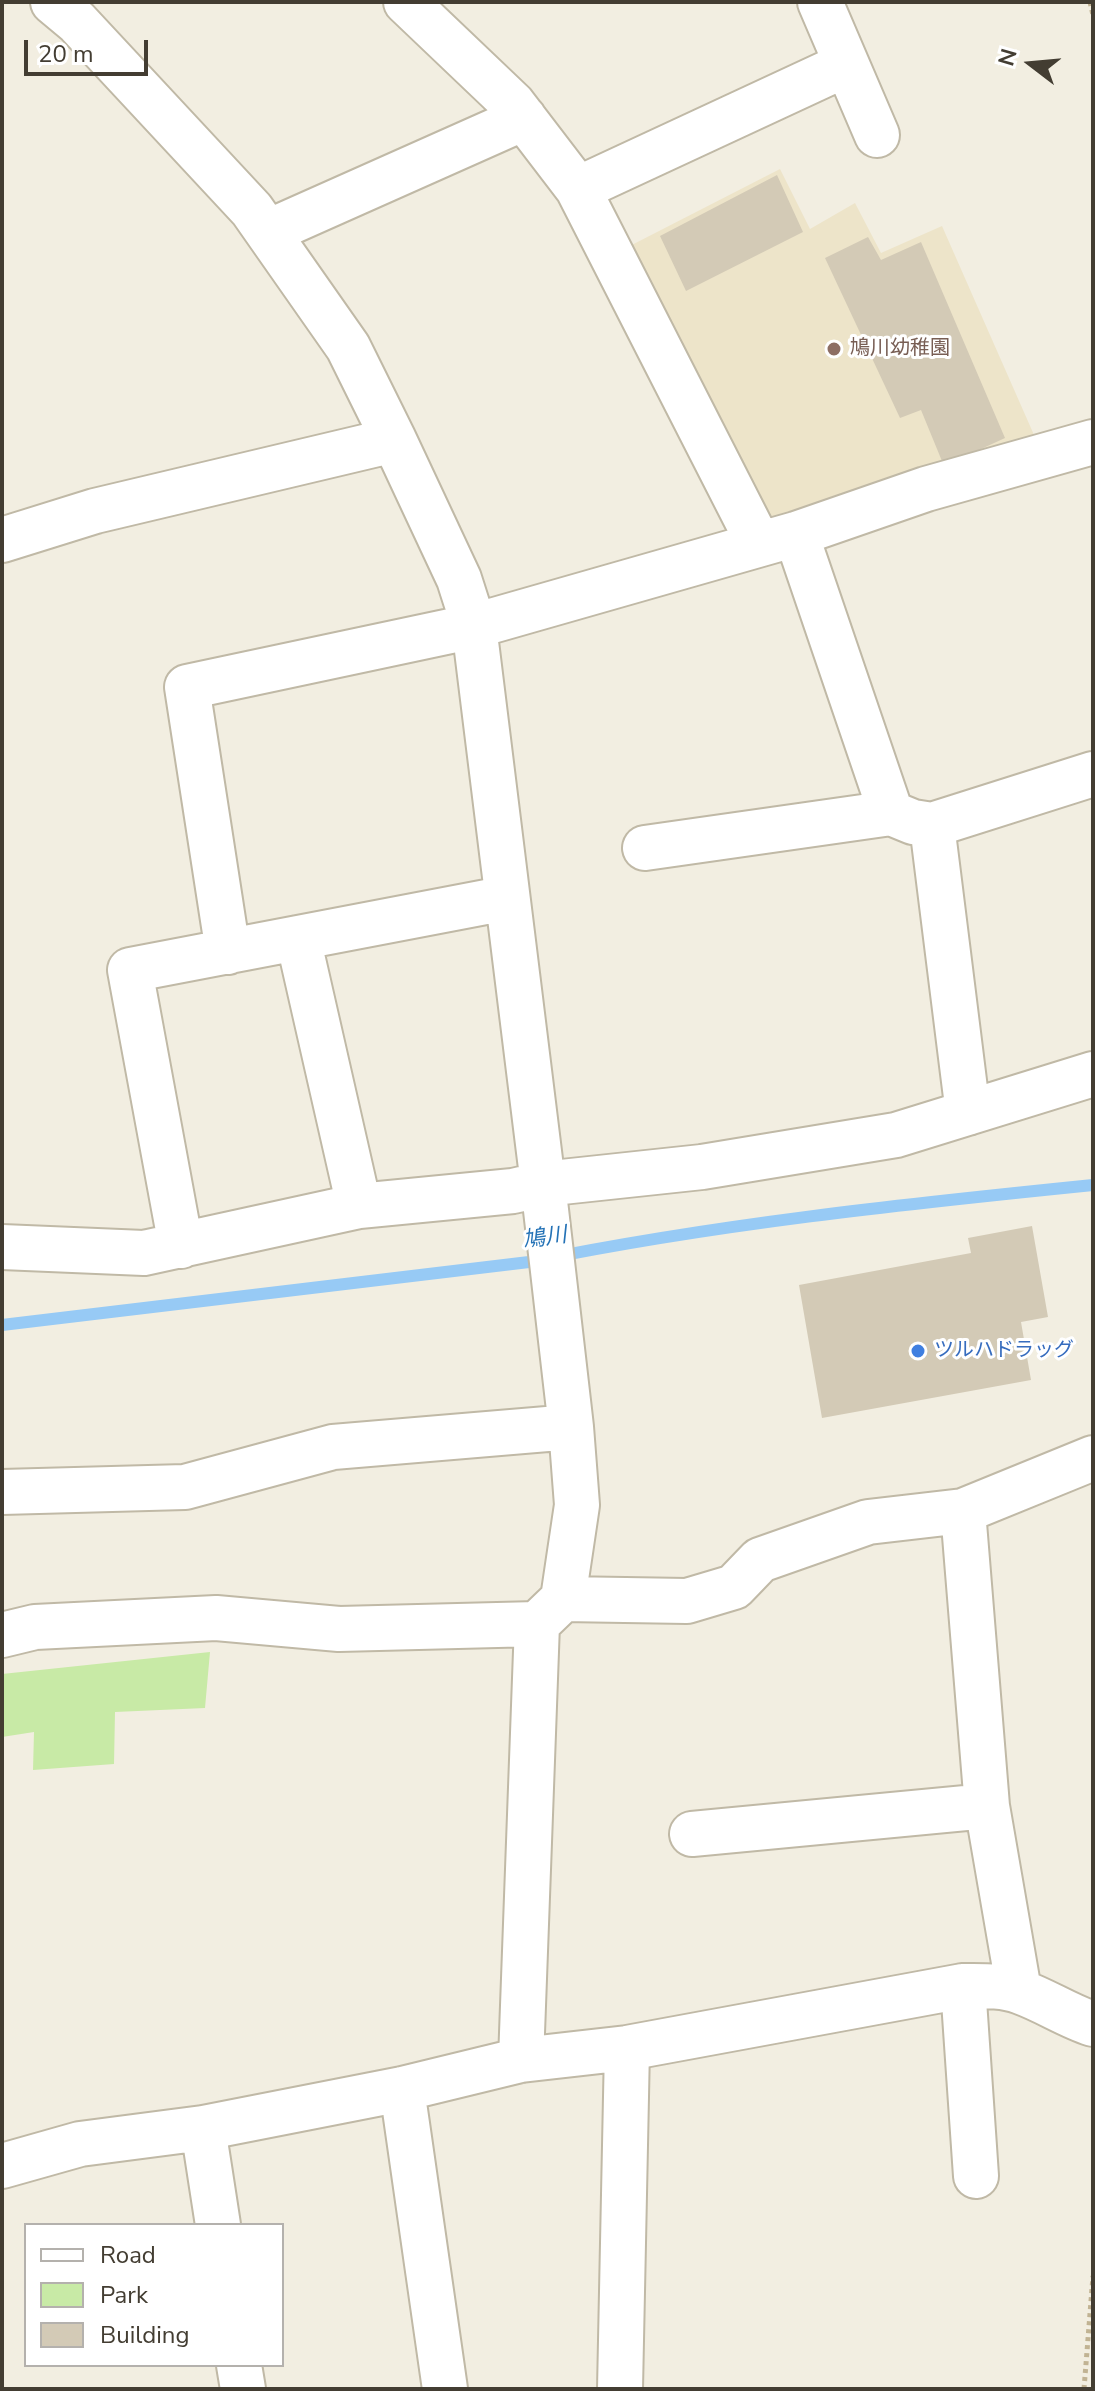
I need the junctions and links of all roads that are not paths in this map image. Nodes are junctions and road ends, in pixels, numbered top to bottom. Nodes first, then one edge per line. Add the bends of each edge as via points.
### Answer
1 (406, 2) edge
2 (820, 2) edge
3 (78, 9) edge
4 (845, 65) junction
5 (524, 118) junction
6 (877, 135) dead end
7 (578, 189) junction
8 (268, 232) junction
9 (394, 440) junction
10 (1093, 442) edge
11 (777, 539) junction
12 (2, 540) edge
13 (474, 626) junction
14 (1093, 774) edge
15 (912, 819) junction
16 (645, 848) dead end
17 (507, 898) junction
18 (298, 938) junction
19 (228, 952) junction
20 (1093, 1074) edge
21 (968, 1113) junction
22 (544, 1194) junction
23 (359, 1206) junction
24 (181, 1246) junction
25 (2, 1247) edge
26 (571, 1427) junction
27 (1093, 1458) edge
28 (2, 1492) edge
29 (963, 1511) junction
30 (550, 1612) junction
31 (2, 1635) edge
32 (987, 1806) junction
33 (692, 1834) dead end
34 (963, 1986) junction
35 (1019, 1991) junction
36 (1093, 2024) edge
37 (627, 2048) junction
38 (521, 2060) junction
39 (402, 2089) junction
40 (203, 2128) junction
41 (2, 2166) edge
42 (976, 2176) dead end
43 (218, 2223) edge
44 (239, 2367) edge
45 (243, 2389) edge
46 (445, 2389) edge
47 (620, 2389) edge

1 - 5 street
2 - 4 street
3 - 8 street
4 - 6 street
4 - 7 street
5 - 7 street
5 - 8 street
7 - 11 street
8 - 9 street via 348,347
9 - 12 street via 95,511
9 - 13 street via 459,579
10 - 11 street via 926,489
11 - 13 street
11 - 15 street
13 - 17 street
13 - 19 street via 187,687
14 - 15 street
15 - 16 street
15 - 21 street
17 - 18 street
17 - 22 street
18 - 19 street
18 - 23 street
19 - 24 street via 130,970
20 - 21 street
21 - 22 street via 896,1135
22 - 23 street via 513,1191
22 - 26 street
23 - 24 street
24 - 25 street via 144,1253
26 - 28 street via 333,1447 185,1487
26 - 30 street via 577,1505
27 - 29 street
29 - 30 street via 868,1522 760,1560 734,1587 687,1601 624,1602
29 - 32 street
30 - 31 street via 339,1629 216,1618 35,1627
30 - 38 street
32 - 33 street
32 - 35 street
34 - 35 street
34 - 37 street
34 - 42 street
35 - 36 street
37 - 38 street
37 - 47 street
38 - 39 street
39 - 40 street
39 - 46 street
40 - 41 street via 80,2144
40 - 43 street
44 - 45 street

